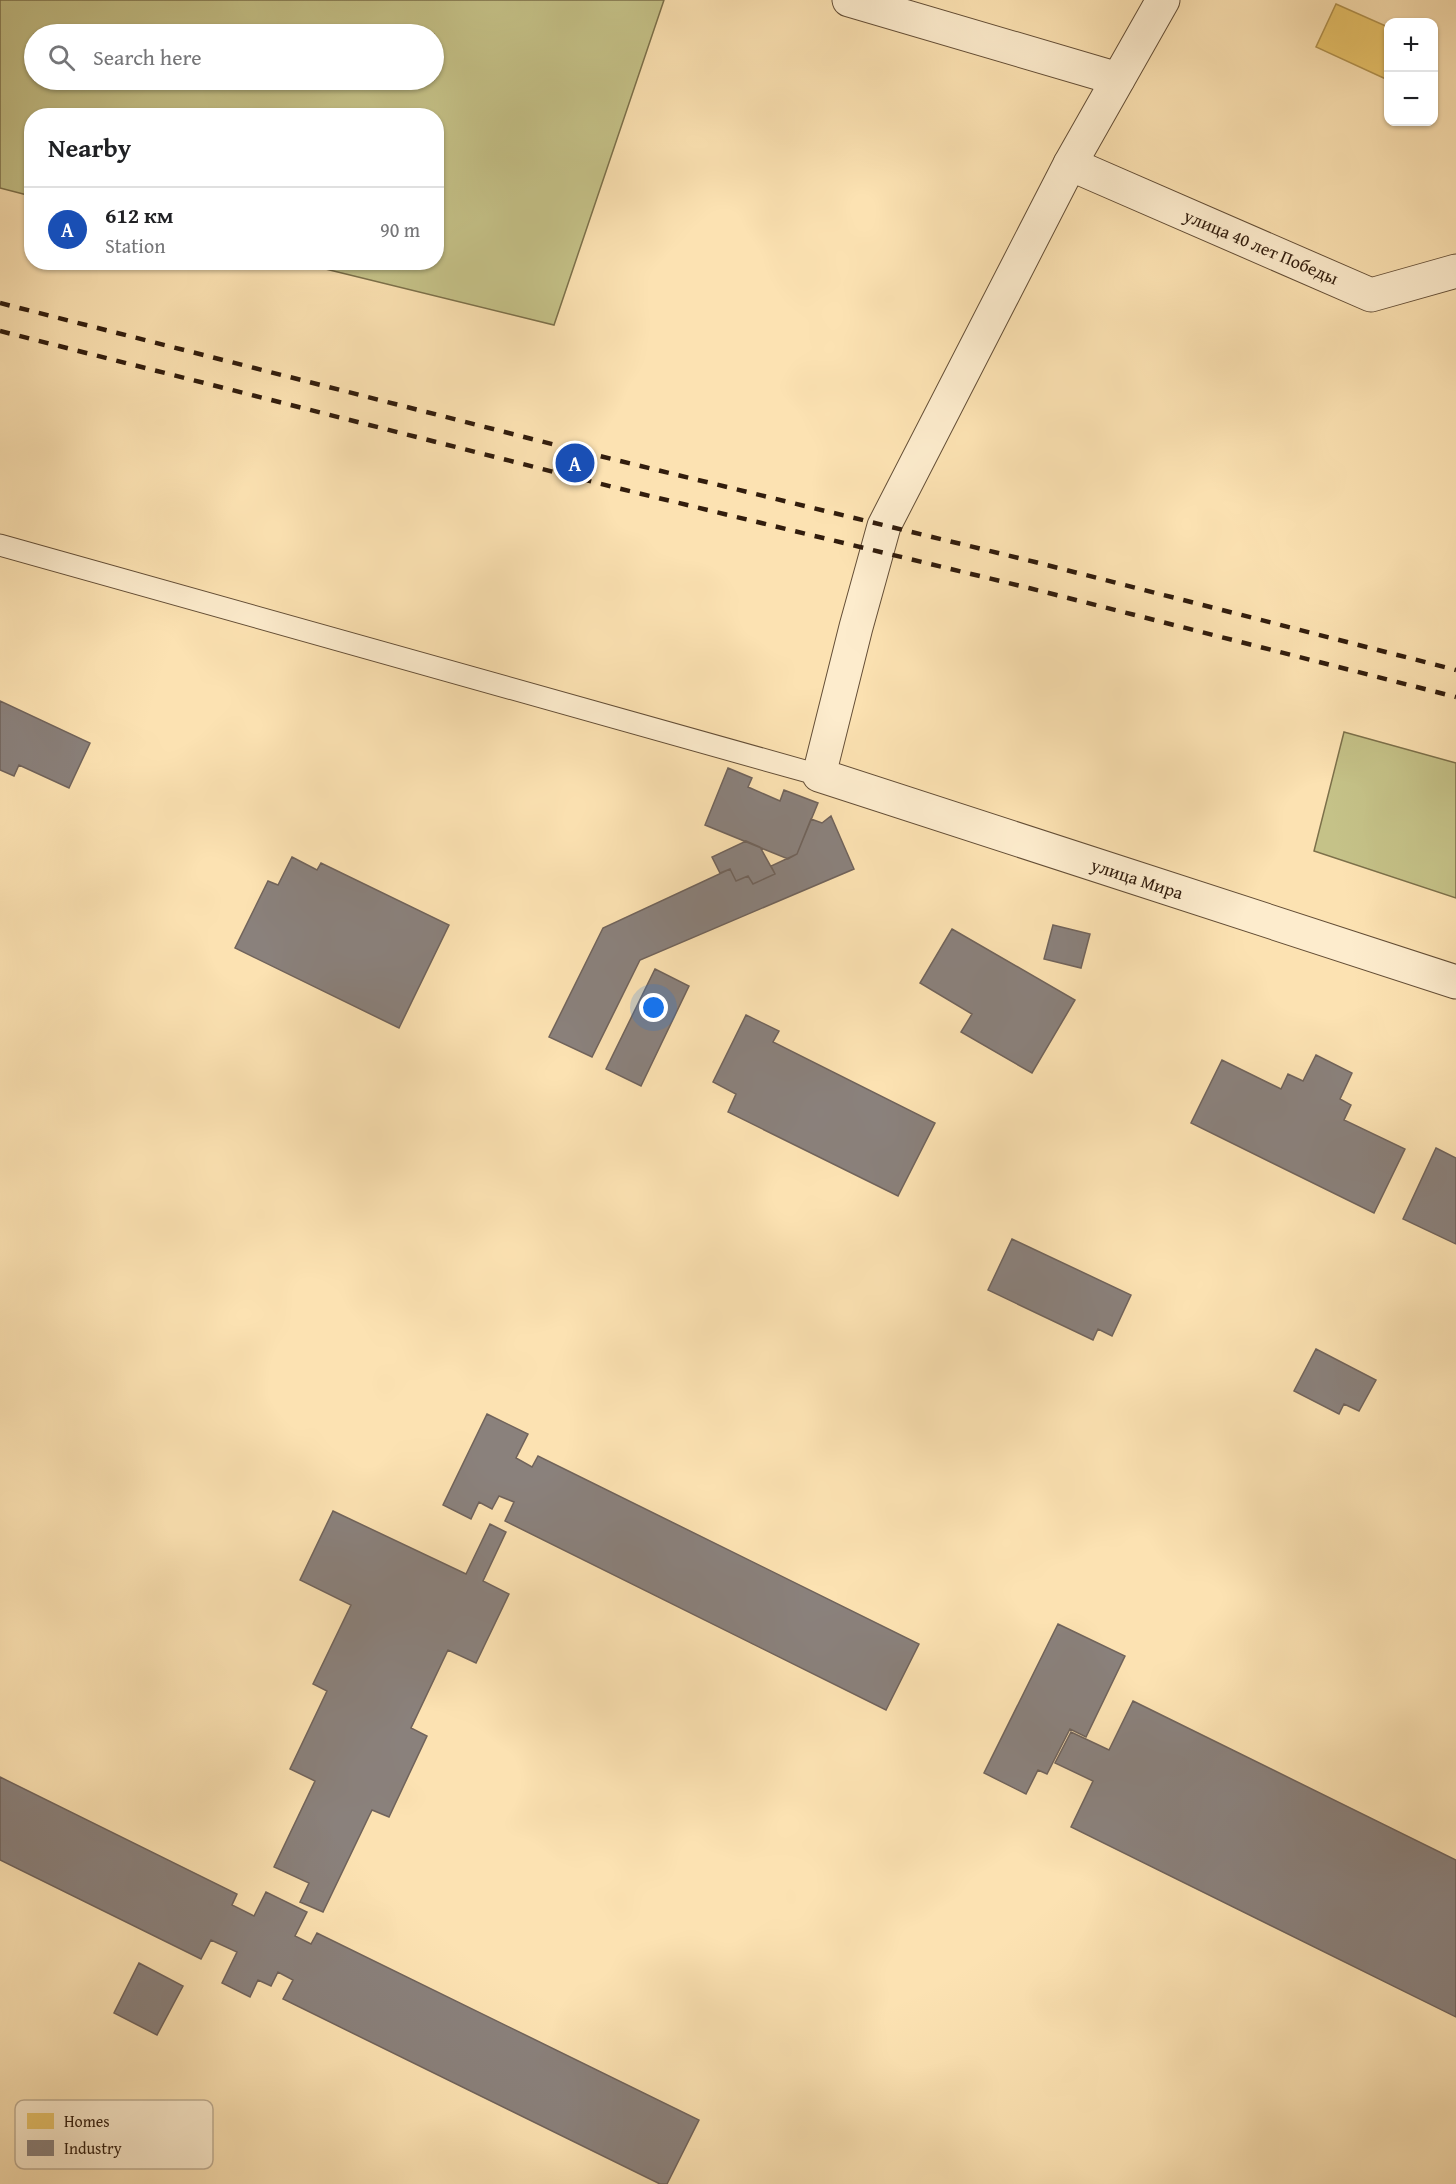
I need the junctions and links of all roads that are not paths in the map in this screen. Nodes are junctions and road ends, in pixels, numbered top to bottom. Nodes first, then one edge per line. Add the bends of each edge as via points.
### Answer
1 (849, 0) edge
2 (1163, 0) edge
3 (1118, 79) junction
4 (1070, 164) junction
5 (1456, 271) edge
6 (0, 545) edge
7 (819, 775) junction
8 (1456, 982) edge

1 - 3 street
2 - 3 street
3 - 4 street
4 - 5 street, улица 40 лет Победы via 1371,295
4 - 7 street via 884,526
6 - 7 lane
7 - 8 street, улица Мира

